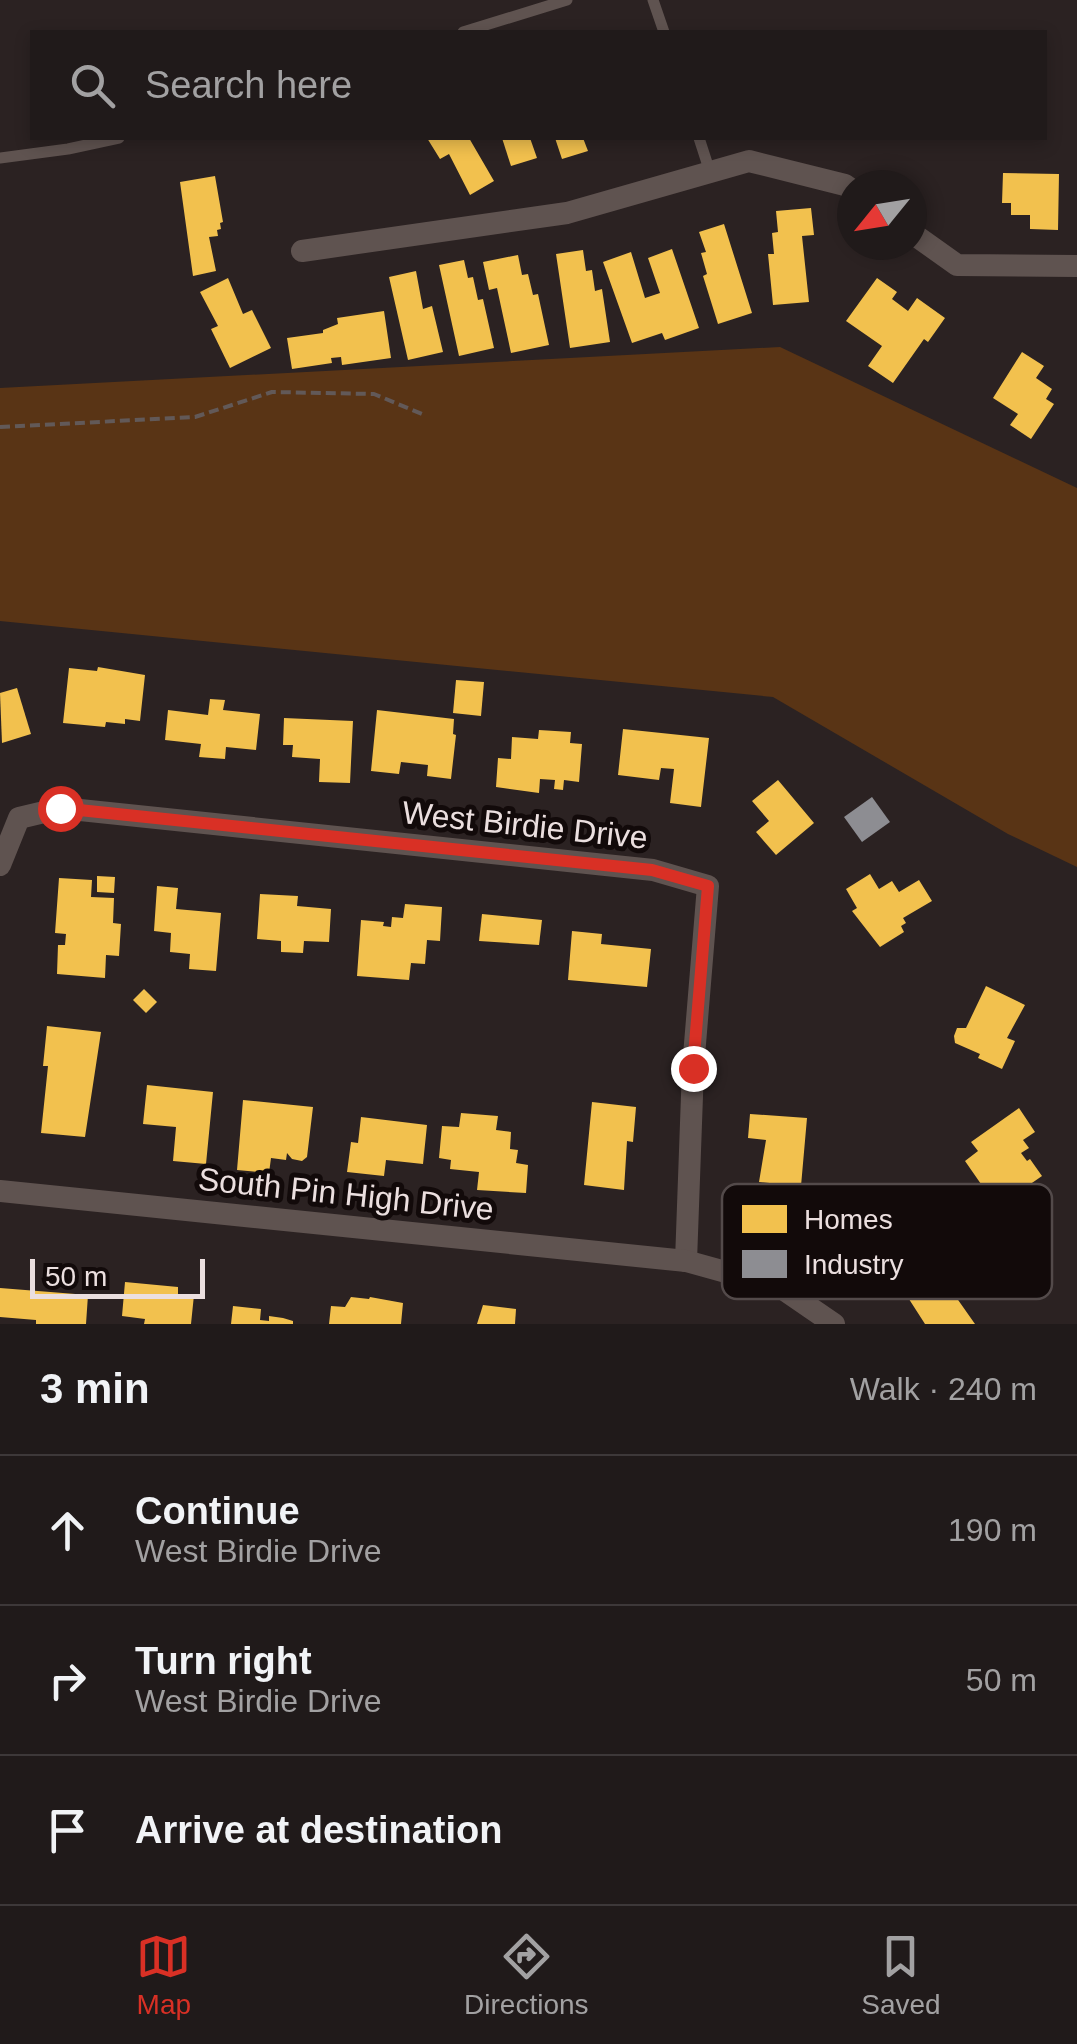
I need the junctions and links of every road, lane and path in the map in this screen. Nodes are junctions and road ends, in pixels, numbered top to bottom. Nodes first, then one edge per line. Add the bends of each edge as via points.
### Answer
1 (567, 0) edge
2 (653, 0) edge
3 (470, 30) edge
4 (663, 30) edge
5 (107, 140) edge
6 (700, 140) edge
7 (0, 158) edge
8 (710, 172) junction
9 (837, 184) edge
10 (927, 243) edge
11 (302, 251) dead end
12 (1077, 266) edge
13 (422, 414) dead end
14 (0, 427) edge
15 (0, 865) edge
16 (0, 1191) edge
17 (686, 1261) junction
18 (722, 1271) edge
19 (798, 1299) edge
20 (834, 1324) edge

1 - 3 lane
2 - 4 lane
5 - 7 lane
6 - 8 lane
8 - 9 street via 748,160
8 - 11 street via 568,213
10 - 12 street via 958,265
13 - 14 path via 374,394 272,392 195,417
15 - 17 street, West Birdie Drive via 19,818 60,808 652,870 708,886
16 - 17 street, South Pin High Drive
17 - 18 street, South Pin High Drive
19 - 20 street, South Pin High Drive

